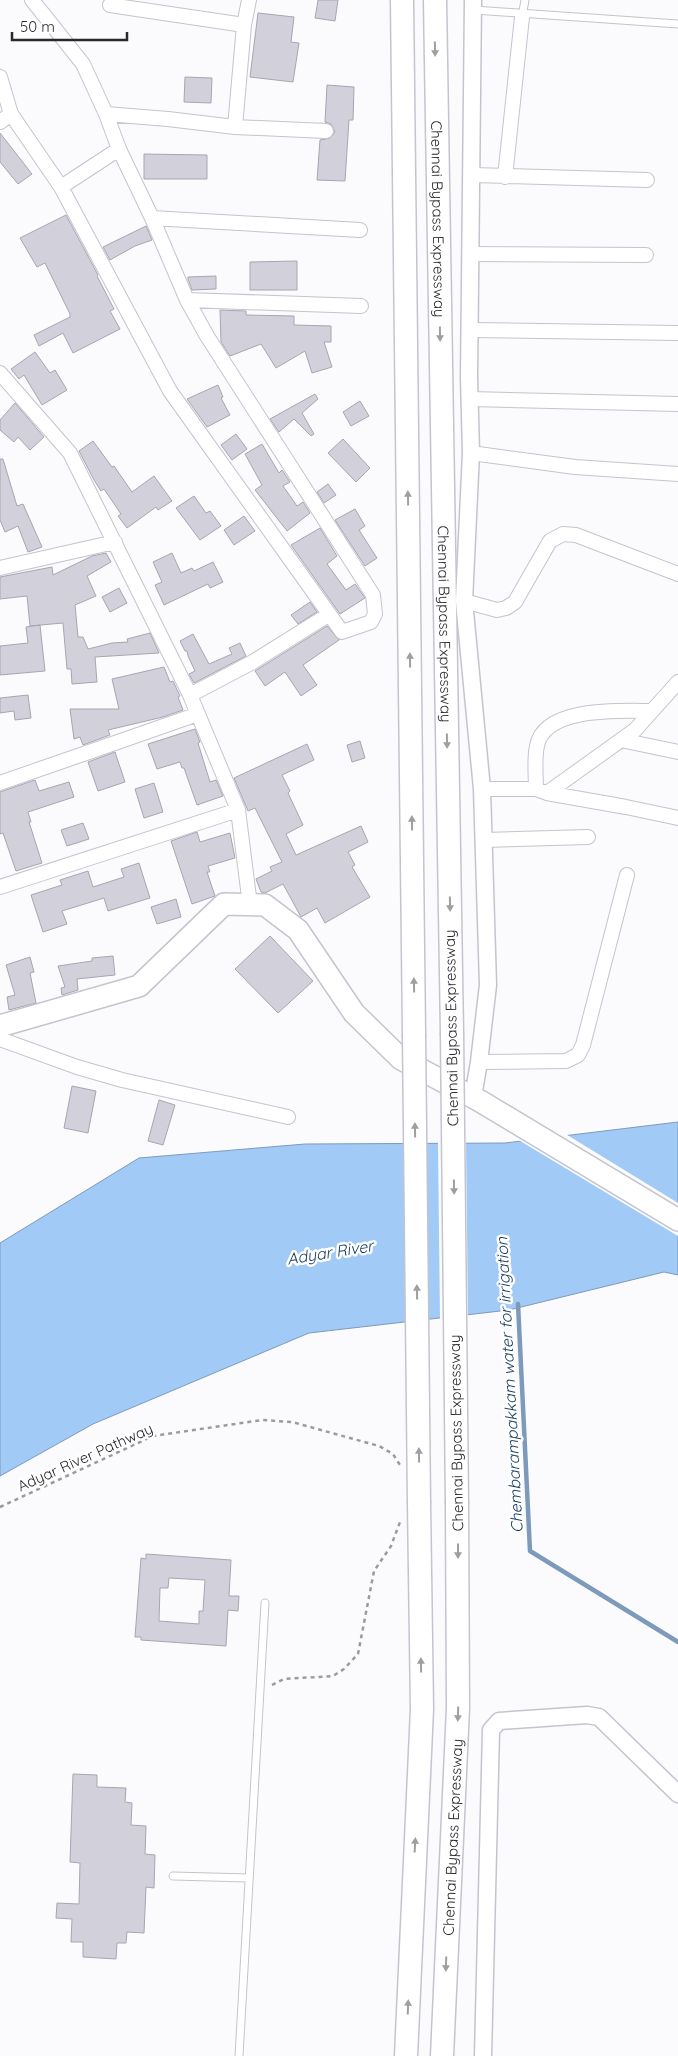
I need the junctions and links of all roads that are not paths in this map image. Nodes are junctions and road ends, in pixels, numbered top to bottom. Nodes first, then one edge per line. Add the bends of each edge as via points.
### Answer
1 (32, 0) edge
2 (248, 0) edge
3 (402, 0) edge
4 (435, 0) edge
5 (524, 0) edge
6 (110, 5) dead end
7 (473, 5) edge
8 (522, 15) junction
9 (678, 24) edge
10 (244, 25) junction
11 (0, 77) edge
12 (106, 114) junction
13 (5, 118) edge
14 (235, 127) junction
15 (326, 131) dead end
16 (119, 149) junction
17 (471, 175) junction
18 (505, 177) junction
19 (647, 180) dead end
20 (62, 187) junction
21 (152, 218) junction
22 (360, 230) dead end
23 (470, 254) junction
24 (646, 255) dead end
25 (187, 300) junction
26 (360, 306) dead end
27 (470, 330) junction
28 (678, 333) edge
29 (0, 373) edge
30 (470, 399) junction
31 (678, 404) edge
32 (472, 453) junction
33 (678, 474) edge
34 (116, 542) junction
35 (0, 568) edge
36 (678, 574) edge
37 (464, 601) junction
38 (328, 615) junction
39 (678, 682) edge
40 (190, 695) junction
41 (652, 711) junction
42 (198, 714) junction
43 (621, 740) junction
44 (678, 752) edge
45 (0, 783) edge
46 (482, 789) junction
47 (541, 791) junction
48 (238, 810) junction
49 (678, 818) edge
50 (588, 837) dead end
51 (484, 840) junction
52 (627, 875) dead end
53 (0, 887) edge
54 (250, 905) junction
55 (0, 1026) edge
56 (0, 1039) edge
57 (479, 1062) junction
58 (477, 1099) junction
59 (288, 1117) dead end
60 (678, 1220) edge
61 (265, 1603) dead end
62 (678, 1794) edge
63 (173, 1876) dead end
64 (249, 1878) junction
65 (239, 2056) edge
66 (406, 2056) edge
67 (442, 2056) edge
68 (483, 2056) edge

1 - 12 street via 83,64
2 - 10 street
66 -> 3 highway, bridge via 422,1709 410,1510 414,1034
4 -> 67 highway, Chennai Bypass Expressway, bridge via 452,1033 458,1708
5 - 8 lane
6 - 10 street
7 - 8 lane
7 - 17 street
8 - 9 lane
8 - 18 street
10 - 14 street
11 - 13 street
12 - 14 street
12 - 16 street
13 - 20 street
14 - 15 street
16 - 20 street
16 - 21 street
17 - 18 street
17 - 23 street
18 - 19 street
20 - 38 street via 170,391
21 - 22 street
21 - 25 street
23 - 24 street
23 - 27 street
25 - 26 street
25 - 38 street via 373,594 375,614 371,622 342,632
27 - 28 street
27 - 30 street
29 - 34 street via 70,452
30 - 31 street
30 - 32 street
32 - 33 street via 575,467
32 - 37 street
34 - 35 street
34 - 40 street
36 - 37 street via 576,535 563,534 550,541 515,602 497,610
37 - 46 street
38 - 40 street via 251,664
39 - 41 street
40 - 42 street
41 - 43 street
41 - 47 street via 590,712 550,726 537,745
42 - 45 street
42 - 48 street
43 - 44 street
43 - 47 street
46 - 47 street
46 - 51 street
47 - 49 street
48 - 53 street
48 - 54 street
50 - 51 street
51 - 57 street via 488,984
52 - 57 street via 578,1056 566,1061
54 - 55 main road via 224,904 138,986
54 - 58 main road via 264,905 298,930 354,1013 400,1059
56 - 59 street via 122,1080
57 - 58 street
58 - 60 main road
61 - 64 lane
62 - 68 street via 599,1716 499,1721 491,1730
63 - 64 lane
64 - 65 lane

